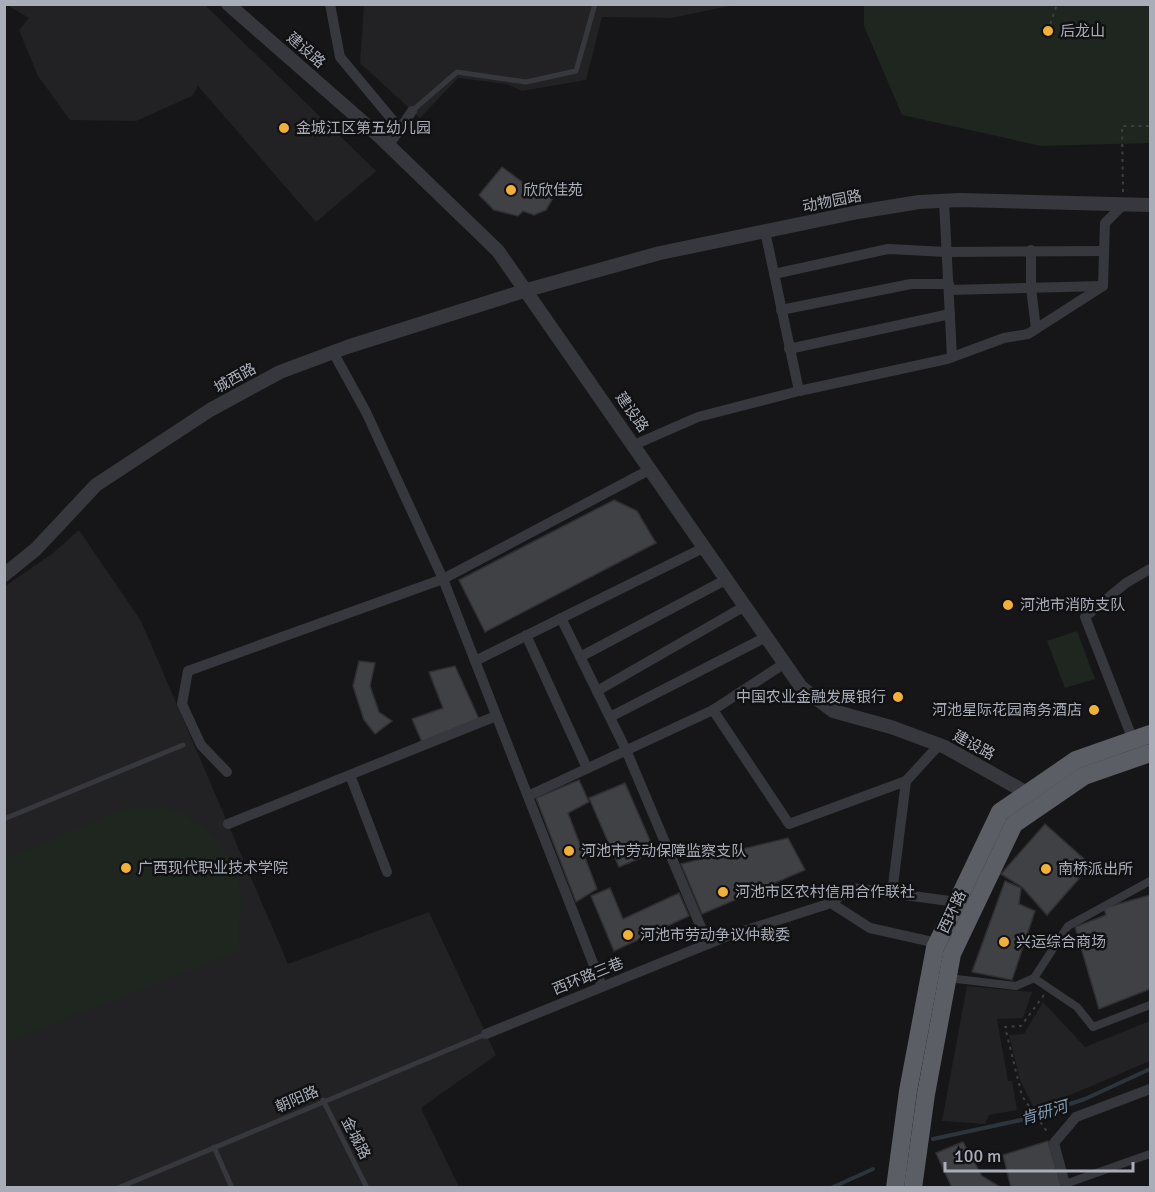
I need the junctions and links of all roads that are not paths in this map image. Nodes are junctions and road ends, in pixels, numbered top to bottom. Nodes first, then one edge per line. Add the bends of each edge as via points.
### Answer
1 (228, 4) edge
2 (330, 4) edge
3 (595, 4) edge
4 (412, 111) joint
5 (400, 129) junction
6 (389, 145) junction
7 (944, 201) junction
8 (1124, 204) junction
9 (1150, 205) edge
10 (765, 231) junction
11 (1031, 250) junction
12 (1104, 251) junction
13 (947, 252) junction
14 (774, 274) junction
15 (1103, 286) junction
16 (949, 287) junction
17 (1031, 288) junction
18 (527, 290) junction
19 (781, 310) junction
20 (950, 314) junction
21 (1036, 329) junction
22 (789, 349) junction
23 (333, 352) junction
24 (952, 357) junction
25 (799, 391) junction
26 (634, 444) junction
27 (651, 469) junction
28 (705, 548) junction
29 (1150, 569) edge
30 (4, 575) edge
31 (443, 579) junction
32 (727, 579) junction
33 (745, 606) junction
34 (561, 618) junction
35 (526, 635) junction
36 (766, 637) junction
37 (580, 657) junction
38 (475, 661) junction
39 (785, 663) junction
40 (597, 691) junction
41 (713, 710) junction
42 (496, 716) junction
43 (610, 717) junction
44 (1150, 734) edge
45 (1133, 741) junction
46 (183, 745) dead end
47 (939, 745) junction
48 (626, 750) junction
49 (1150, 753) edge
50 (587, 768) junction
51 (227, 772) dead end
52 (350, 775) junction
53 (906, 781) junction
54 (1027, 793) junction
55 (528, 796) junction
56 (4, 819) edge
57 (228, 824) dead end
58 (387, 872) dead end
59 (1150, 881) edge
60 (892, 893) junction
61 (957, 902) junction
62 (831, 903) junction
63 (938, 943) junction
64 (708, 944) junction
65 (948, 978) junction
66 (1034, 978) junction
67 (602, 986) junction
68 (1150, 1005) edge
69 (486, 1034) joint
70 (1150, 1089) edge
71 (323, 1100) junction
72 (214, 1147) junction
73 (1150, 1154) edge
74 (916, 1164) junction
75 (1066, 1186) edge
76 (118, 1188) edge
77 (232, 1188) edge
78 (367, 1188) edge
79 (896, 1188) edge
80 (913, 1188) edge
81 (924, 1188) edge

1 - 6 street, 建设路
2 - 5 street via 340,57
3 - 4 lane via 576,71 526,82 457,72
4 - 5 street
5 - 6 street
6 - 18 street, 建设路 via 498,251
7 - 8 street, 动物园路
7 - 10 street, 动物园路 via 919,202
7 - 13 street
8 - 9 street, 动物园路
8 - 12 street via 1105,223
10 - 14 street
10 - 18 street, 动物园路 via 660,253
11 - 12 street
11 - 13 street
11 - 17 street
12 - 15 street
13 - 14 street via 888,249
13 - 16 street
14 - 19 street
15 - 17 street
15 - 21 street
16 - 17 street
16 - 19 street via 911,284
16 - 20 street
17 - 21 street
18 - 23 street, 城西路
18 - 26 street, 建设路
19 - 22 street
20 - 22 street
20 - 24 street
21 - 24 street
22 - 25 street
23 - 30 street, 城西路 via 280,372 210,410 96,485 36,549
23 - 31 street via 366,412
24 - 25 street
25 - 26 street via 698,417
26 - 27 street, 建设路
27 - 28 street, 建设路
27 - 31 street
28 - 32 street, 建设路
28 - 34 street
29 - 45 street via 1085,617
31 - 38 street
31 - 51 street via 188,671 182,704 201,745
32 - 33 street, 建设路
32 - 37 street
33 - 36 street, 建设路
33 - 40 street
34 - 35 street
34 - 37 street
35 - 38 street
35 - 50 street
36 - 39 street, 建设路
36 - 43 street
37 - 40 street
38 - 42 street
39 - 41 street
39 - 47 street, 建设路 via 801,687 833,711
40 - 43 street
41 - 48 street
41 - 53 street via 789,824
42 - 52 street
42 - 55 street
43 - 48 street
44 - 45 highway, 西环路
45 - 54 highway, 西环路 via 1076,760
46 - 56 lane
47 - 53 street
47 - 54 street, 建设路
48 - 50 street
48 - 64 street
49 - 65 highway, 西环路 via 1084,776 1014,824 952,954
50 - 55 street
52 - 57 street
52 - 58 street
53 - 60 street
54 - 61 highway, 西环路 via 1000,812
55 - 67 street
59 - 66 street via 1068,926
60 - 61 street, 西环路三巷
60 - 62 street, 西环路三巷 via 852,888
61 - 63 highway, 西环路
62 - 63 street via 870,928
62 - 64 street, 西环路三巷
63 - 79 highway, 西环路 via 908,1091
64 - 67 street, 西环路三巷
65 - 66 street via 1016,986
65 - 74 highway, 西环路
66 - 68 street via 1077,1007 1093,1027
67 - 69 street, 西环路三巷
69 - 71 lane, 朝阳路
70 - 75 street via 1076,1117 1054,1143
71 - 72 lane, 朝阳路
71 - 78 lane, 金城路
72 - 76 lane, 朝阳路
72 - 77 lane
73 - 75 street
74 - 80 highway, 西环路
74 - 81 highway

